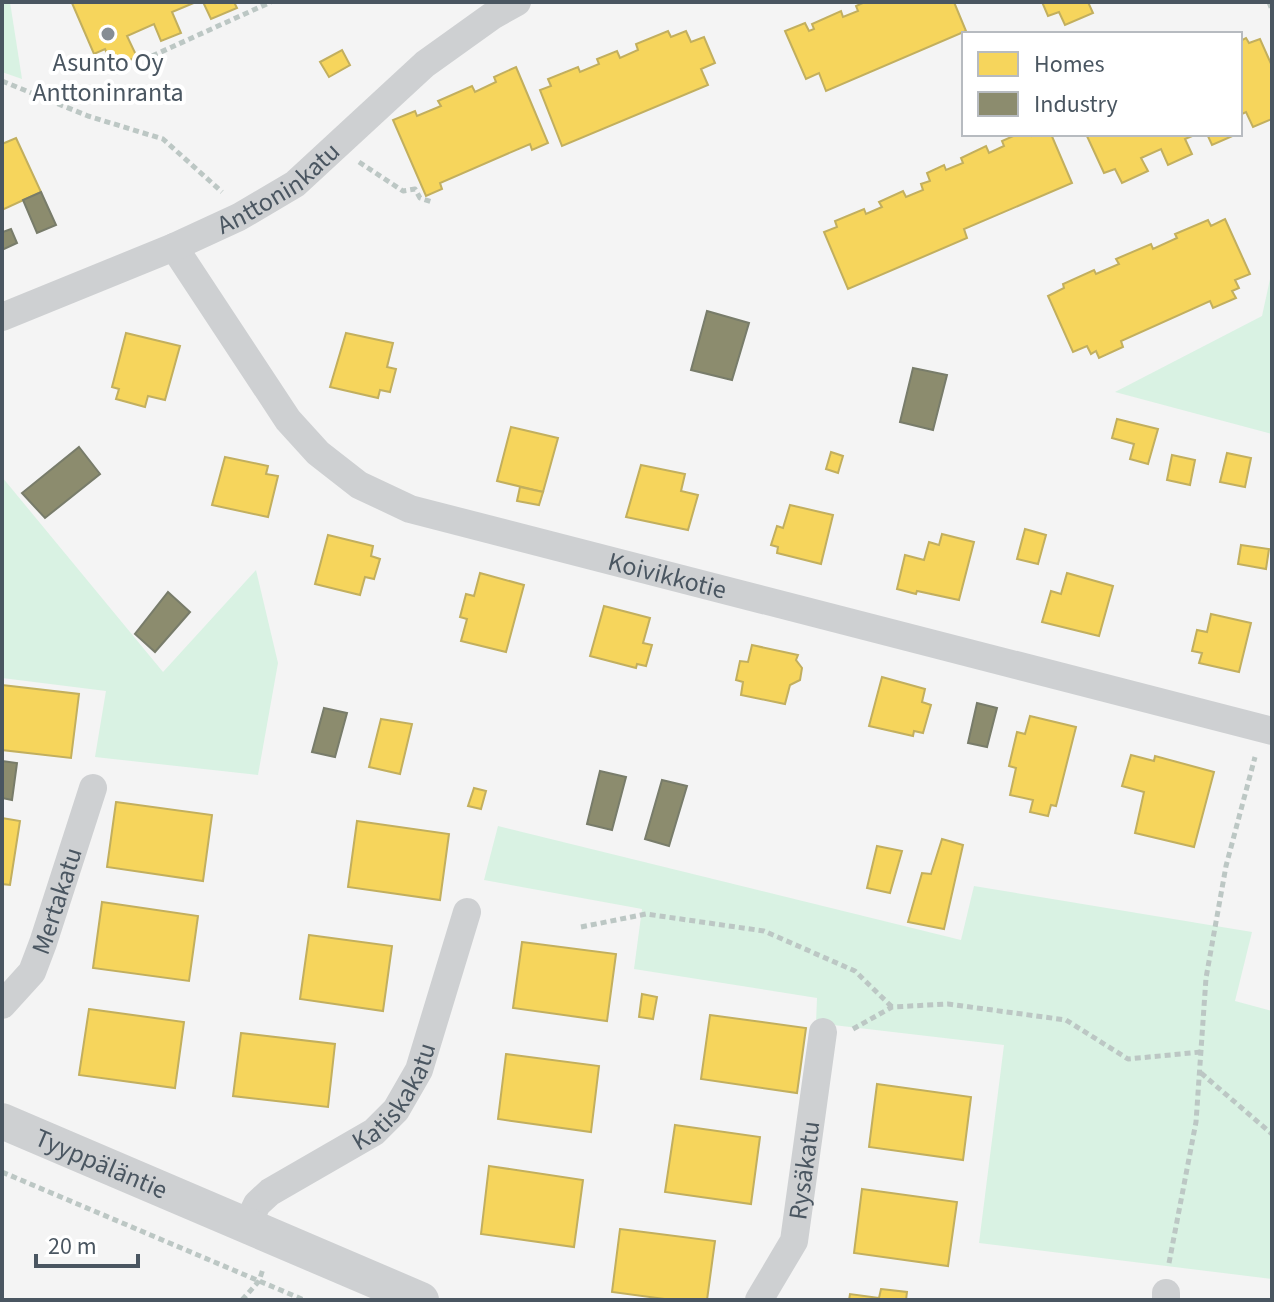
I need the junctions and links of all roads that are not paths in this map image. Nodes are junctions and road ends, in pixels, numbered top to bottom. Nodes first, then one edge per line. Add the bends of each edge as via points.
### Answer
1 (517, 2) edge
2 (174, 247) junction
3 (2, 317) edge
4 (1267, 729) edge
5 (93, 788) dead end
6 (467, 912) dead end
7 (2, 1005) edge
8 (822, 1039) road end
9 (2, 1121) edge
10 (247, 1225) junction
11 (421, 1300) edge
12 (759, 1300) edge

1 - 2 street, Anttoninkatu via 425,64 295,184
2 - 3 street, Anttoninkatu
2 - 4 street, Koivikkotie via 288,420 318,453 359,485 410,509
5 - 7 street, Mertakatu via 32,972
6 - 10 street, Katiskakatu via 419,1070 396,1110 374,1132 270,1192
8 - 12 street, Rysäkatu via 794,1241
9 - 10 street, Tyyppäläntie
10 - 11 street, Tyyppäläntie

